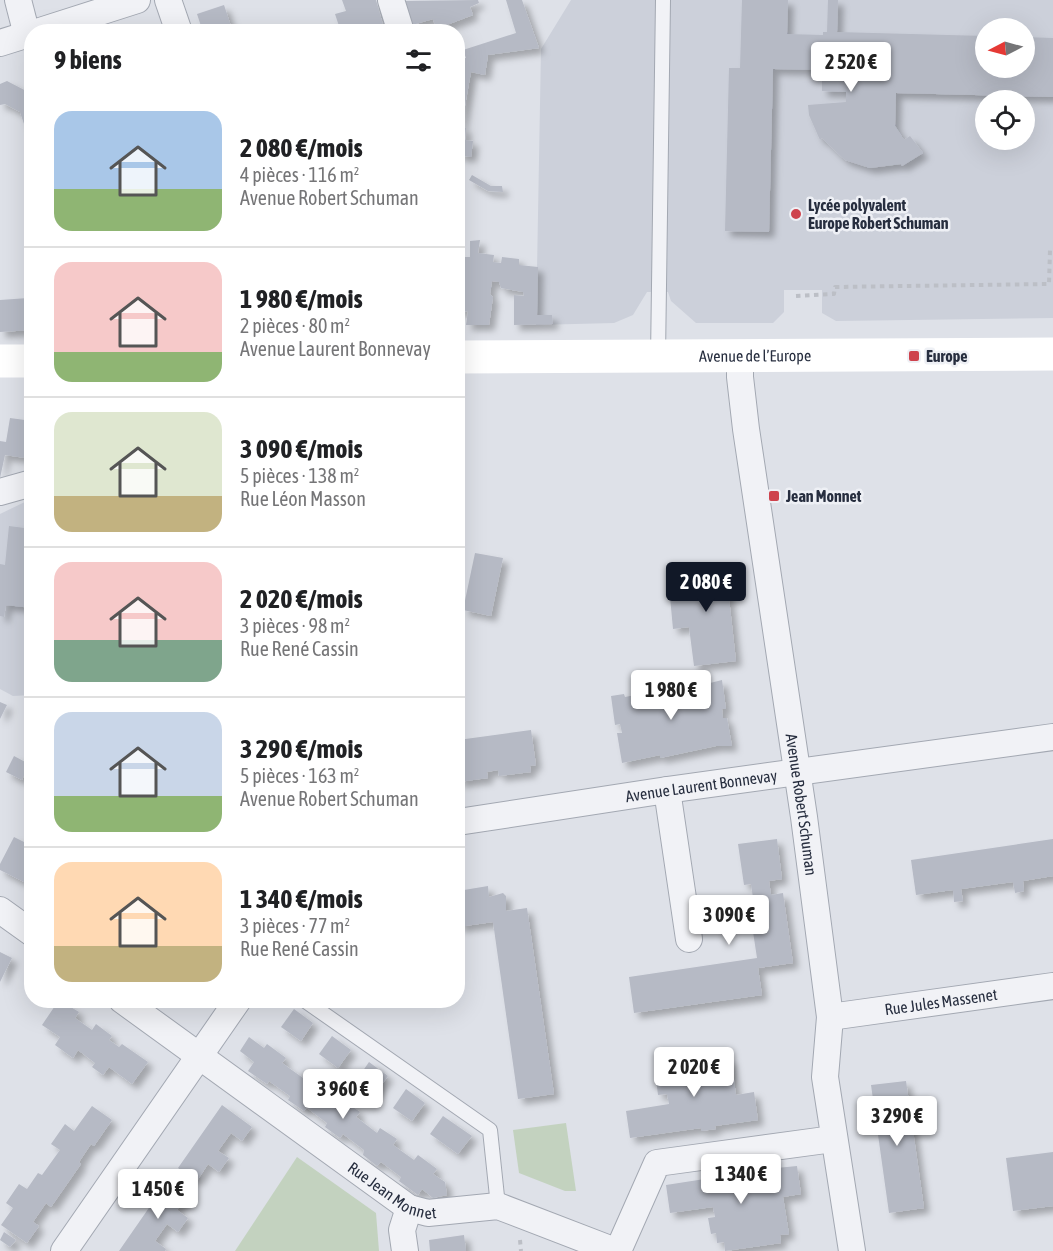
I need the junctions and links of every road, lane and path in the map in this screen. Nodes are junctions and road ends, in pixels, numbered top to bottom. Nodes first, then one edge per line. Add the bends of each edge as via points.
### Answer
1 (18, 0) edge
2 (137, 0) edge
3 (168, 0) edge
4 (391, 0) edge
5 (663, 0) edge
6 (28, 24) edge
7 (61, 24) edge
8 (176, 24) edge
9 (398, 24) edge
10 (24, 36) edge
11 (0, 43) edge
12 (1050, 250) dead end
13 (796, 296) dead end
14 (1053, 354) edge
15 (465, 357) edge
16 (658, 357) junction
17 (0, 361) edge
18 (24, 361) edge
19 (740, 367) junction
20 (1053, 376) edge
21 (465, 379) edge
22 (0, 384) edge
23 (24, 384) edge
24 (24, 485) edge
25 (0, 492) edge
26 (1053, 737) edge
27 (798, 772) junction
28 (667, 790) junction
29 (465, 821) edge
30 (0, 910) edge
31 (24, 927) edge
32 (689, 939) dead end
33 (1053, 986) edge
34 (133, 1008) edge
35 (232, 1008) edge
36 (315, 1008) edge
37 (830, 1017) junction
38 (198, 1056) junction
39 (834, 1138) junction
40 (498, 1206) junction
41 (409, 1208) junction
42 (64, 1251) edge
43 (405, 1251) edge
44 (616, 1251) edge
45 (852, 1251) edge

1 - 6 street
2 - 7 street
3 - 8 street
4 - 9 street
5 - 16 lane
10 - 11 street
12 - 13 path via 1049,284 835,286 834,294
14 - 19 main road, Avenue de l’Europe
15 - 16 main road, Avenue de l’Europe
16 - 19 main road, Avenue de l’Europe
17 - 18 main road
19 - 20 main road, Avenue de l’Europe
19 - 21 main road, Avenue de l’Europe
19 - 27 street, Avenue Robert Schuman
22 - 23 main road
24 - 25 street
26 - 27 street, Avenue Laurent Bonnevay
27 - 28 street, Avenue Laurent Bonnevay
27 - 37 street, Avenue Robert Schuman
28 - 29 street, Avenue Laurent Bonnevay
28 - 32 street
30 - 31 street
33 - 37 street, Rue Jules Massenet
34 - 38 street, Rue Jean Monnet
35 - 38 street
36 - 40 lane via 490,1130
37 - 39 street, Avenue Robert Schuman via 825,1077
38 - 41 street, Rue Jean Monnet
38 - 42 street
39 - 44 street via 657,1163
39 - 45 street, Avenue Robert Schuman
40 - 41 street, Rue Jean Monnet via 428,1213
40 - 44 street, Rue Jean Monnet
41 - 43 street via 402,1230

